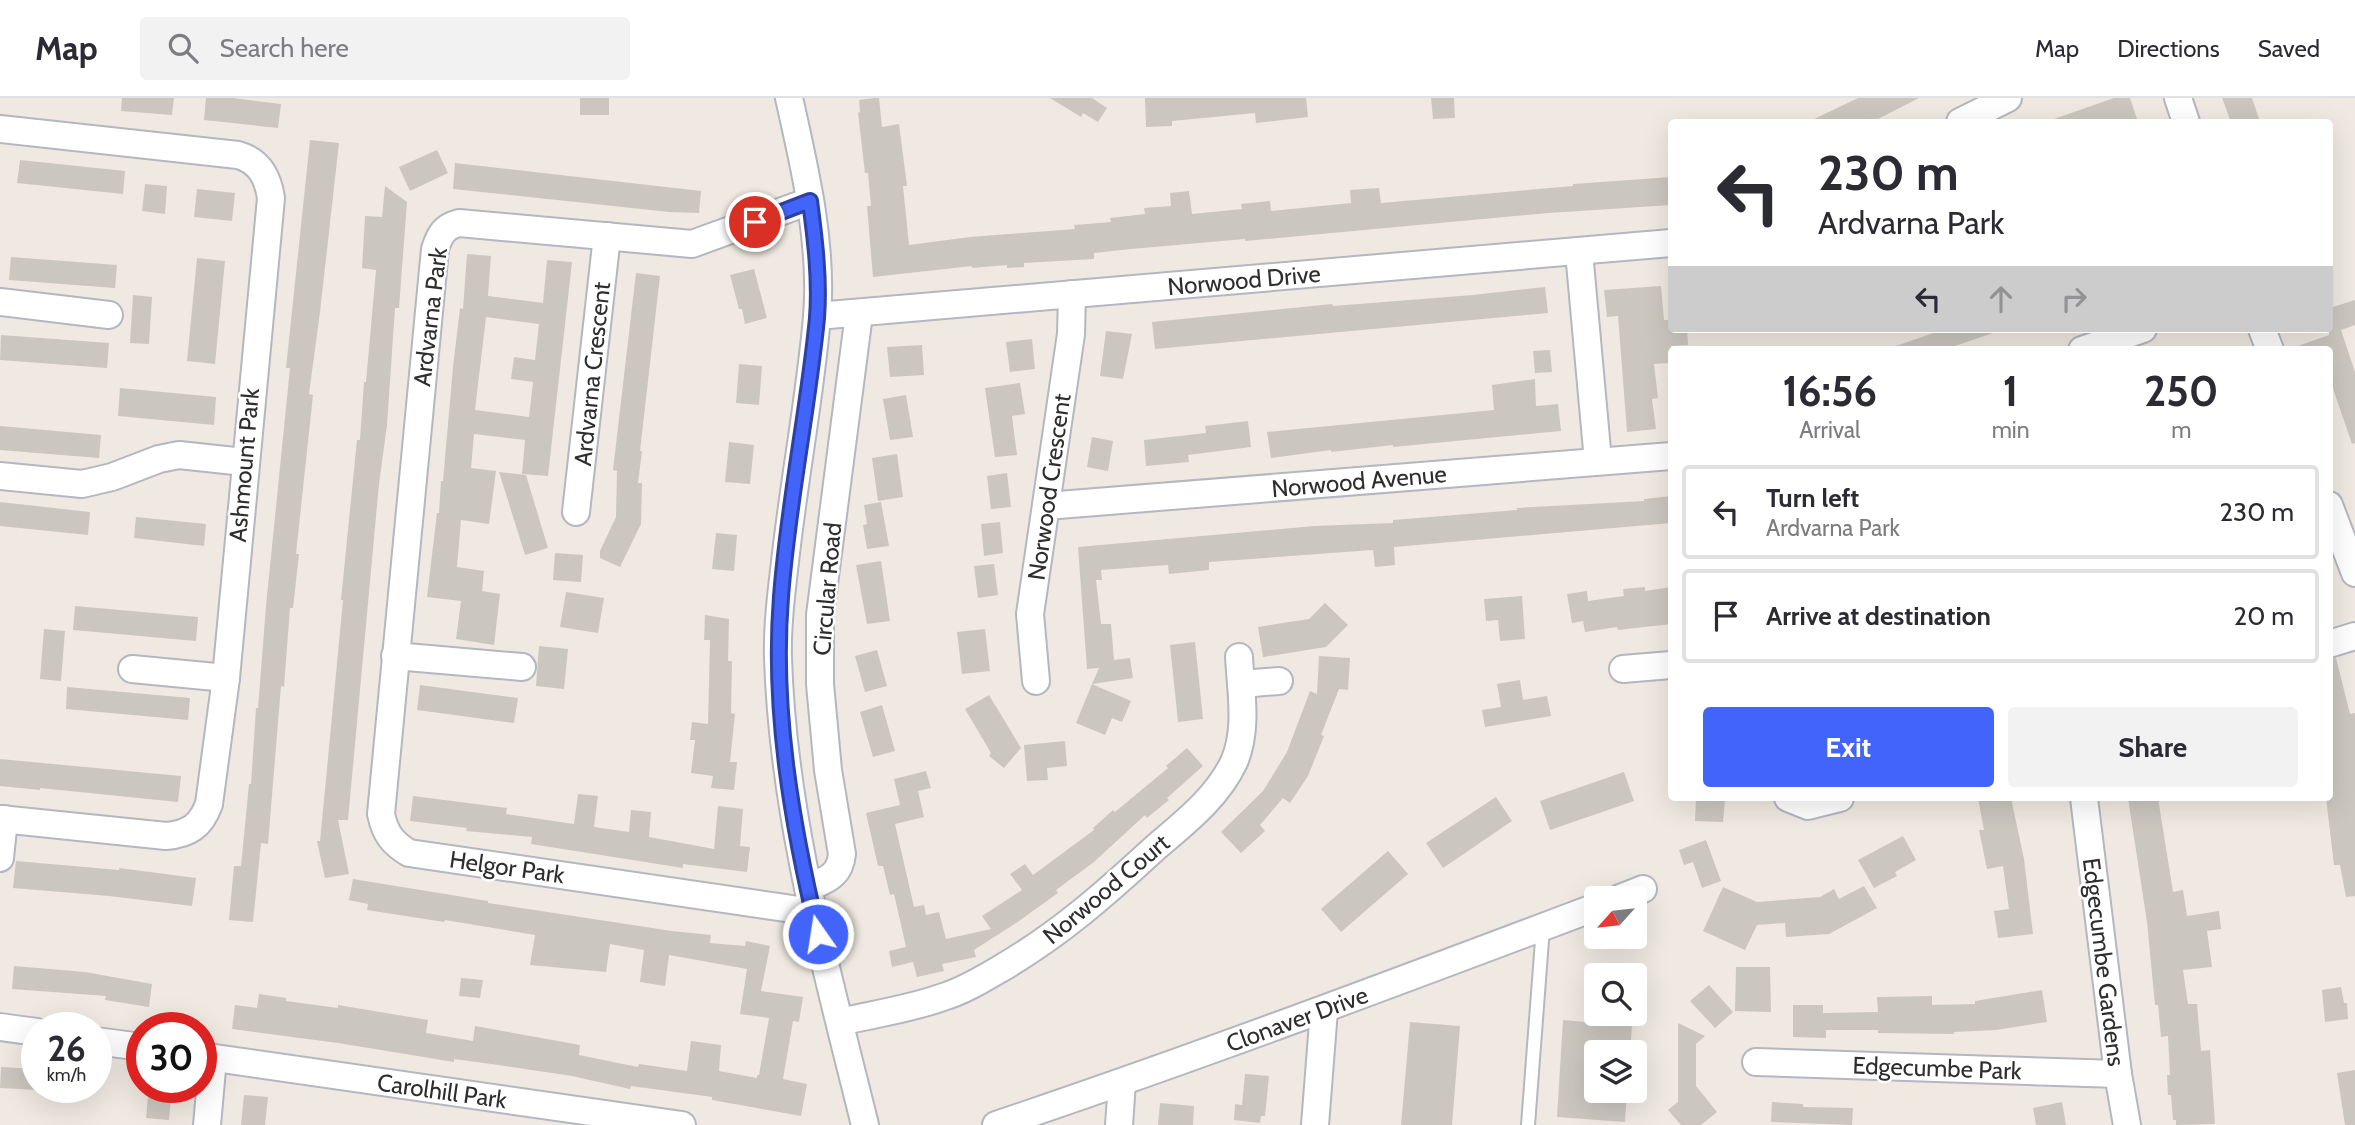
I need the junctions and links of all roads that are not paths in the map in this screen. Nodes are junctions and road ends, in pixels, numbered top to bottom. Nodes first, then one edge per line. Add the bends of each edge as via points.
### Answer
1 (789, 98) edge
2 (2008, 98) edge
3 (2178, 98) edge
4 (1965, 119) edge
5 (2185, 119) edge
6 (0, 129) edge
7 (810, 201) junction
8 (607, 236) junction
9 (1668, 243) edge
10 (1579, 252) junction
11 (1072, 294) junction
12 (0, 302) edge
13 (859, 314) junction
14 (109, 315) dead end
15 (817, 316) junction
16 (2131, 333) edge
17 (2094, 346) edge
18 (1668, 456) edge
19 (1598, 461) junction
20 (244, 462) junction
21 (0, 476) edge
22 (1046, 506) junction
23 (576, 512) dead end
24 (2333, 515) edge
25 (2355, 573) edge
26 (2355, 636) edge
27 (2333, 643) edge
28 (394, 656) junction
29 (1239, 657) dead end
30 (1668, 665) edge
31 (522, 667) dead end
32 (132, 669) dead end
33 (1623, 669) dead end
34 (226, 678) junction
35 (1036, 681) dead end
36 (1279, 681) dead end
37 (1241, 684) junction
38 (1796, 801) edge
39 (1828, 801) edge
40 (2084, 801) edge
41 (2, 819) edge
42 (0, 858) edge
43 (810, 900) junction
44 (1584, 912) edge
45 (1543, 927) junction
46 (1325, 1010) junction
47 (840, 1022) junction
48 (0, 1027) edge
49 (21, 1030) edge
50 (217, 1058) edge
51 (1756, 1062) dead end
52 (2118, 1074) junction
53 (1122, 1083) junction
54 (207, 1103) edge
55 (207, 1125) edge
56 (682, 1125) edge
57 (865, 1125) edge
58 (996, 1125) edge
59 (1119, 1125) edge
60 (1315, 1125) edge
61 (1528, 1125) edge
62 (2127, 1125) edge

1 - 7 street, Circular Road
2 - 4 street
3 - 5 street
6 - 20 street, Ashmount Park via 238,155 263,172 271,198
7 - 8 street, Ardvarna Park via 692,244
7 - 15 street, Circular Road
8 - 23 street, Ardvarna Crescent
8 - 28 street, Ardvarna Park via 459,223 440,235
9 - 10 street, Norwood Drive
10 - 11 street, Norwood Drive
10 - 19 street
11 - 13 street, Norwood Drive
11 - 22 street, Norwood Crescent via 1071,334
12 - 14 street
13 - 15 street, Norwood Drive
13 - 43 street, Circular Road via 820,615 821,696 841,867
15 - 43 street, Circular Road via 791,505 778,657 789,781
16 - 17 street
18 - 19 street, Norwood Avenue
19 - 22 street, Norwood Avenue
20 - 21 street via 179,456 82,484
20 - 34 street, Ashmount Park
22 - 35 street, Norwood Crescent via 1030,614
24 - 25 street
26 - 27 street
28 - 31 street
28 - 43 street, Helgor Park via 381,814 385,831 408,853
29 - 37 street, Norwood Court
30 - 33 street
32 - 34 street
34 - 41 street, Ashmount Park via 209,804 188,832 166,836
36 - 37 street
37 - 47 street, Norwood Court via 1241,736 1223,782 1204,805 1083,914 1035,949 944,997
38 - 39 street via 1808,806
40 - 52 street, Edgecumbe Gardens
41 - 42 street
43 - 47 street, Circular Road
44 - 45 street, Clonaver Drive
45 - 46 street, Clonaver Drive
45 - 61 lane
46 - 53 street, Clonaver Drive
46 - 60 street
47 - 57 street, Circular Road
48 - 49 street
50 - 56 street, Carolhill Park
51 - 52 street, Edgecumbe Park
52 - 62 street, Edgecumbe Gardens
53 - 58 street, Clonaver Drive
53 - 59 street
54 - 55 street

